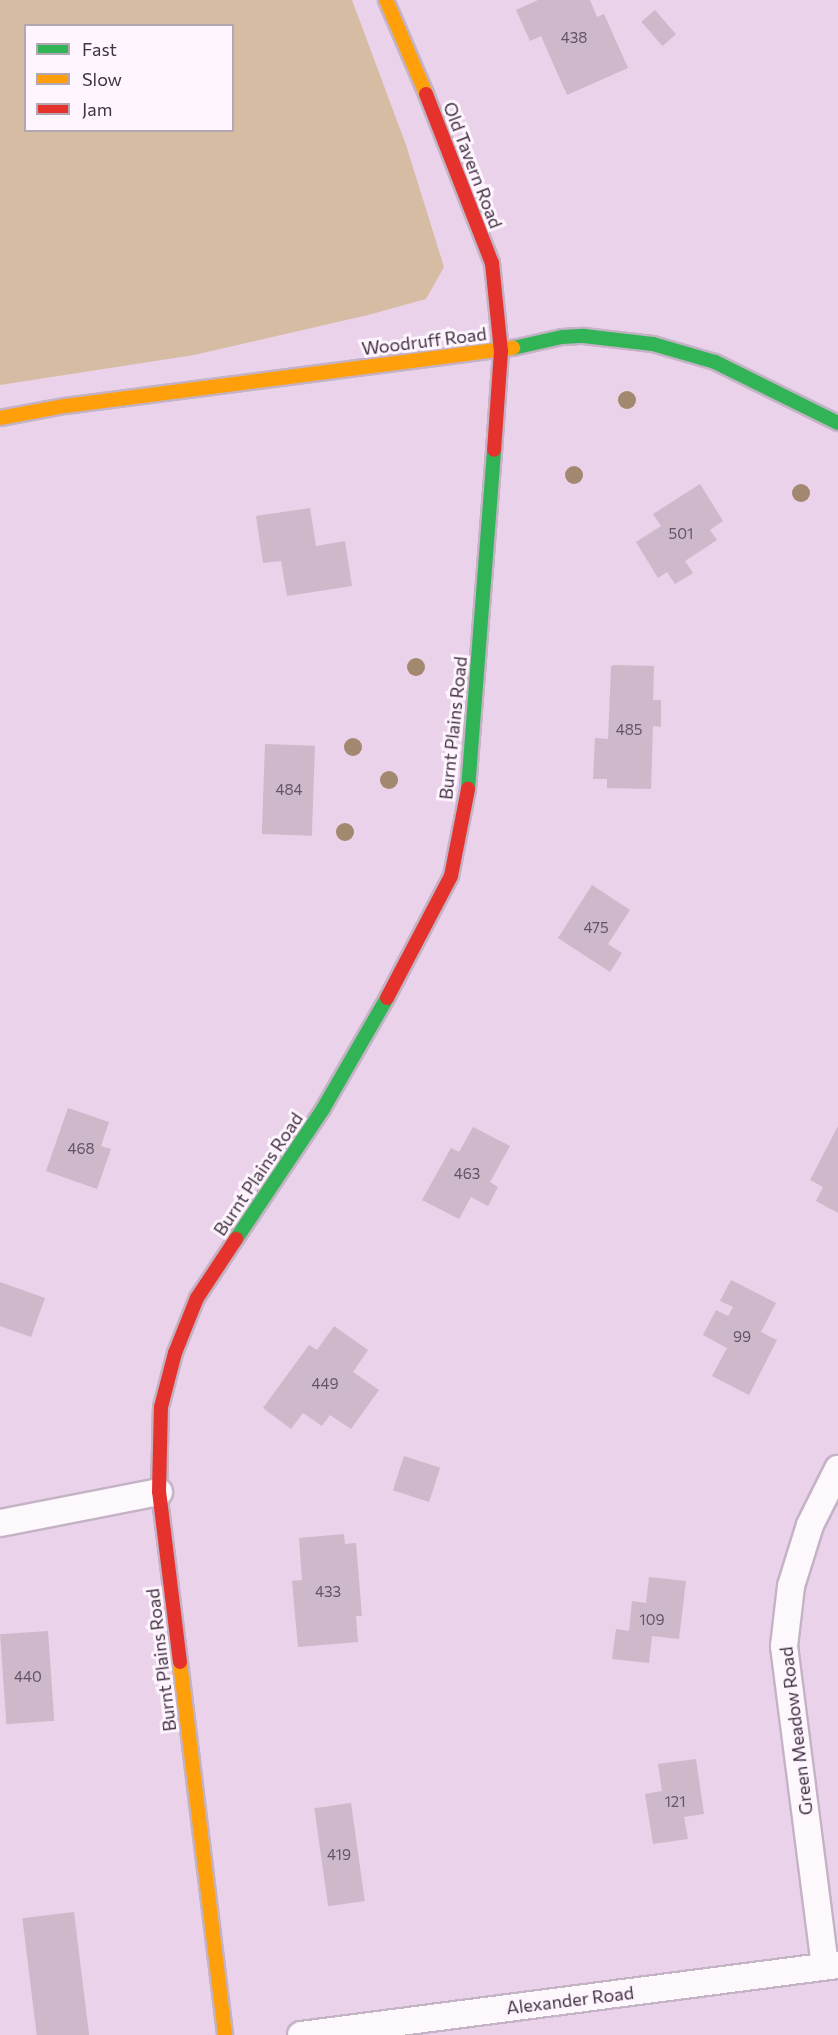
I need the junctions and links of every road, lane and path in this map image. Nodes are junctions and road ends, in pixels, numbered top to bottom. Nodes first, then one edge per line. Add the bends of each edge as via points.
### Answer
1 (386, 0) edge
2 (501, 351) junction
3 (0, 418) edge
4 (838, 423) edge
5 (838, 1469) edge
6 (159, 1492) junction
7 (0, 1523) edge
8 (832, 1966) edge
9 (225, 2035) edge
10 (301, 2035) edge

1 - 2 main road, Old Tavern Road via 492,263
2 - 3 main road, Woodruff Road via 419,358
2 - 4 main road, Woodruff Road via 562,337 653,344 715,362
2 - 6 main road, Burnt Plains Road via 470,777 451,876 403,970 323,1109 197,1298 175,1353 161,1407
5 - 8 street, Green Meadow Road via 810,1526 795,1576 784,1646
6 - 7 street
6 - 9 main road, Burnt Plains Road
8 - 10 street, Alexander Road

